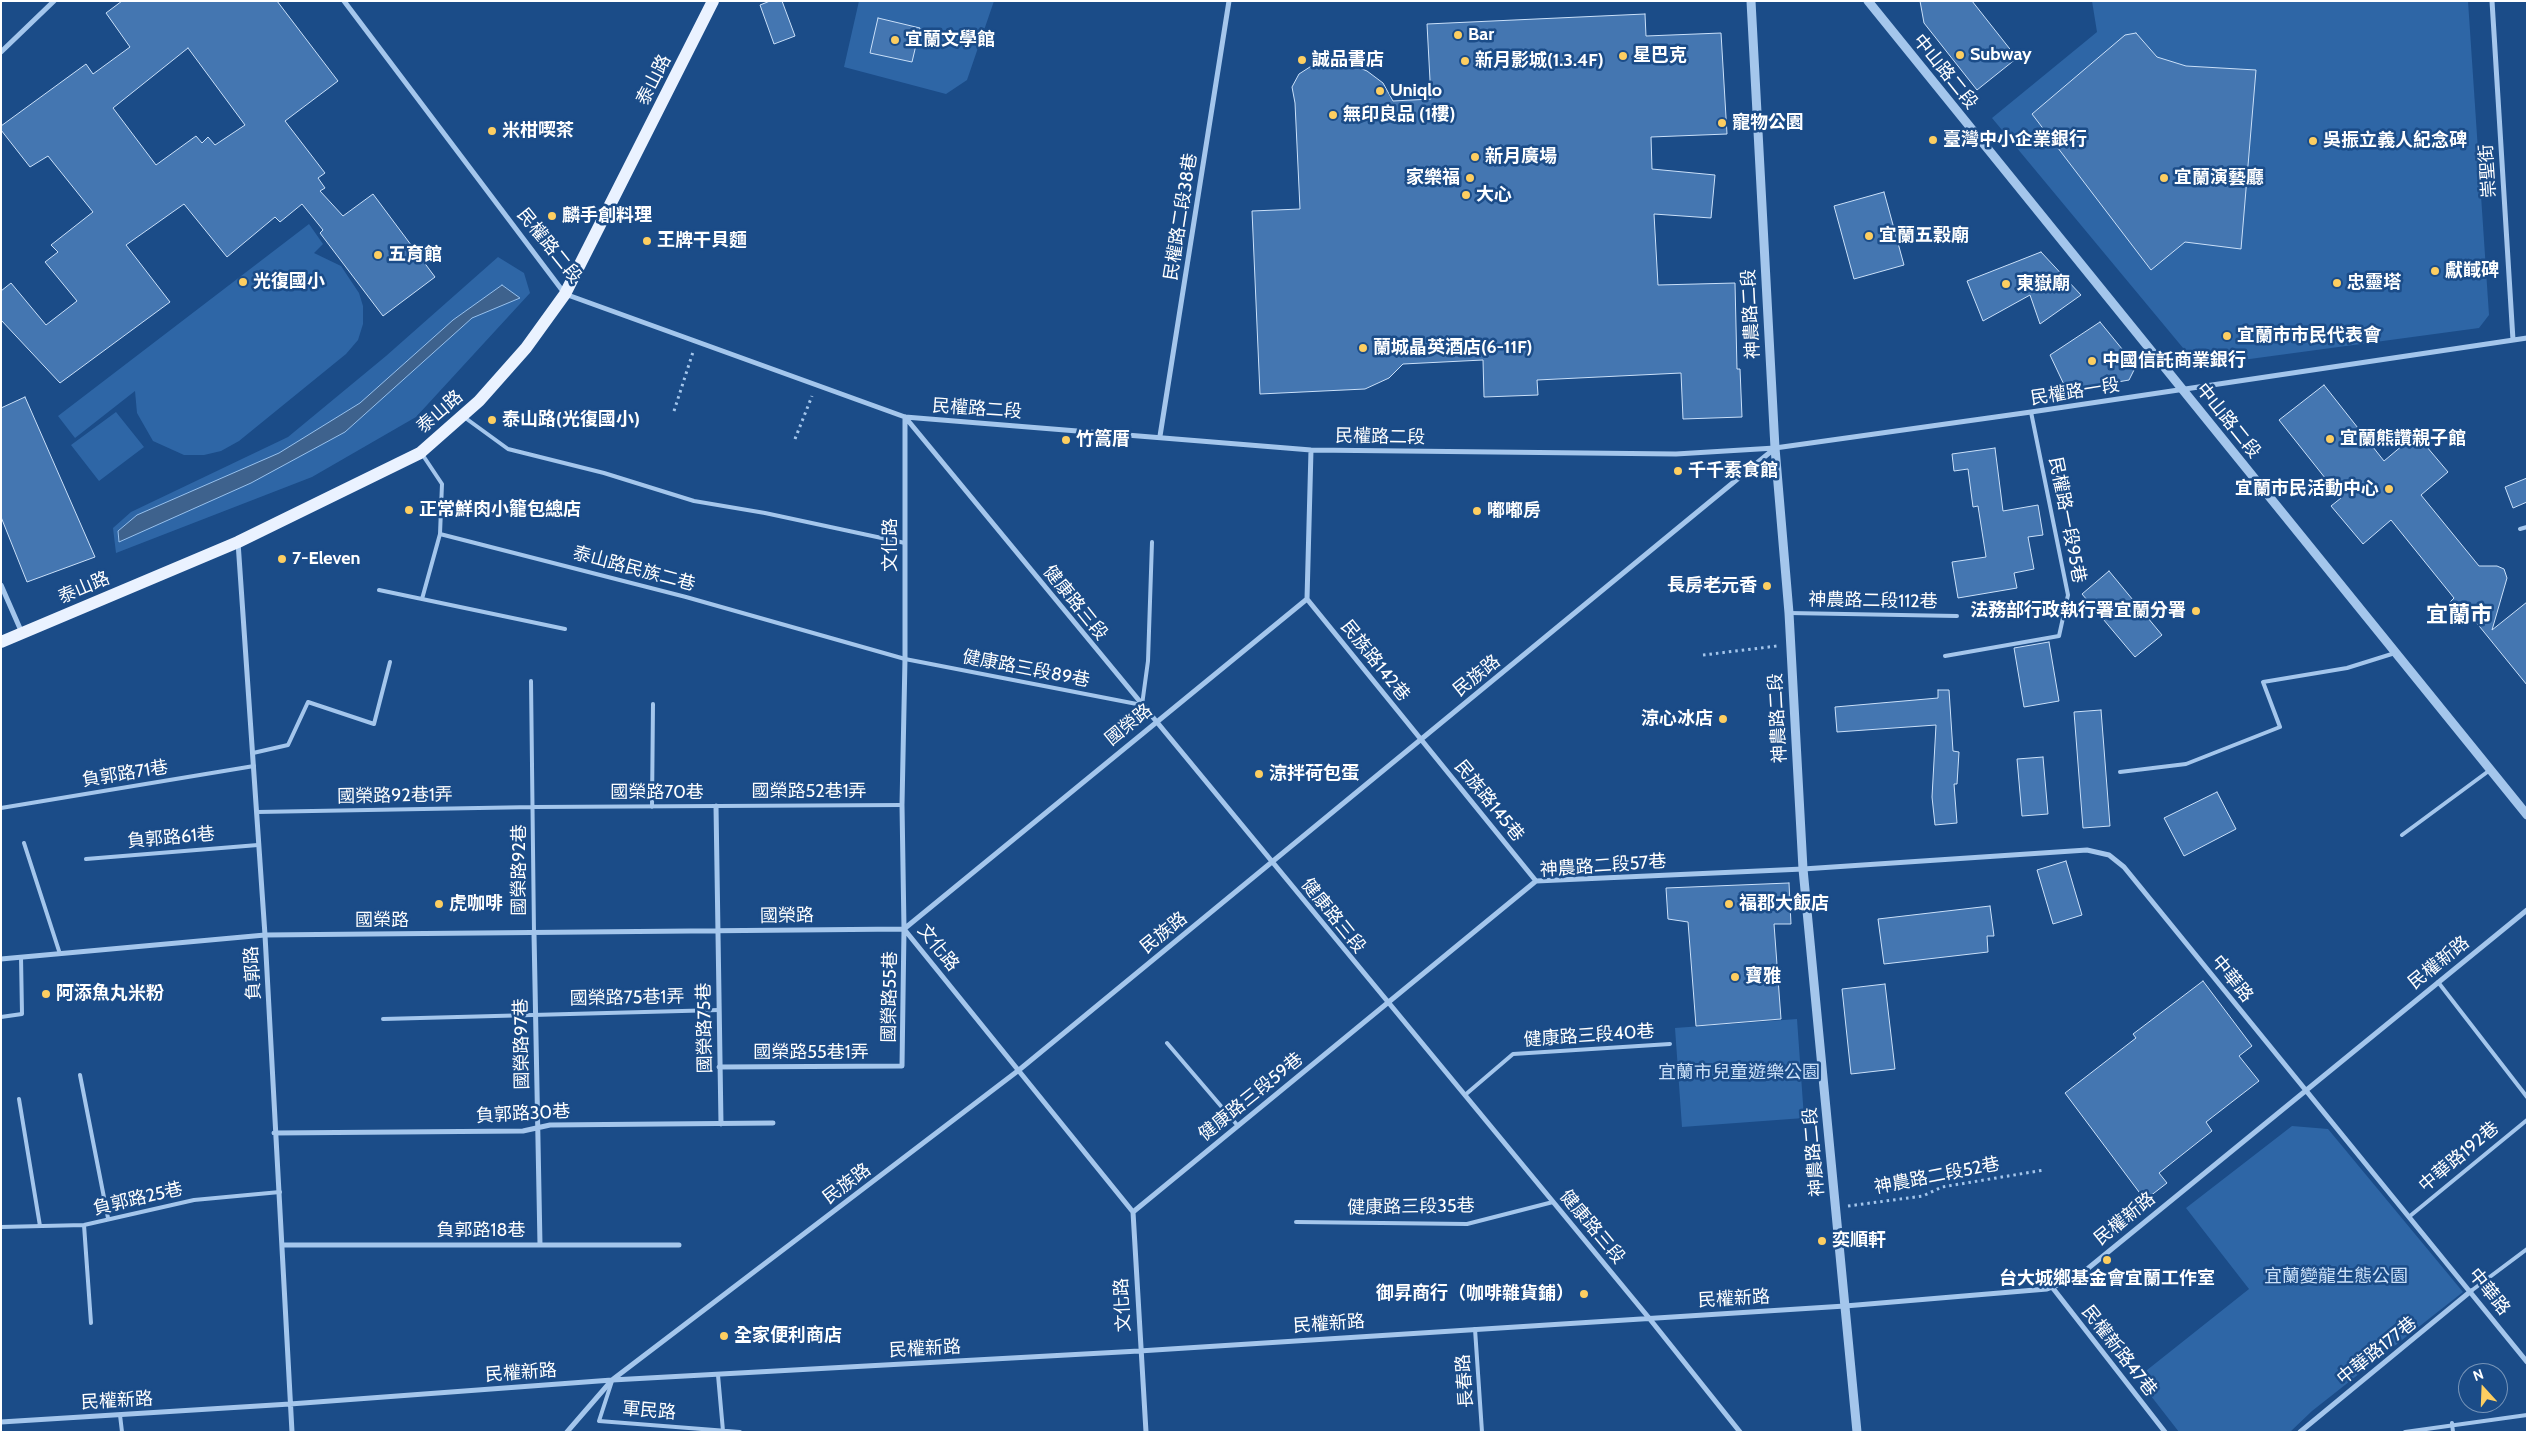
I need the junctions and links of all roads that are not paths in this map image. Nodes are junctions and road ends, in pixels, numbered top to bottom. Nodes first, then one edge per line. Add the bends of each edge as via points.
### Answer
1 (54, 1) edge
2 (344, 1) edge
3 (712, 1) edge
4 (1229, 1) edge
5 (1751, 1) edge
6 (1868, 1) edge
7 (2492, 1) edge
8 (1, 52) edge
9 (565, 294) junction
10 (2527, 338) edge
11 (2513, 340) junction
12 (2181, 389) junction
13 (2031, 412) junction
14 (462, 416) junction
15 (905, 417) junction
16 (1160, 436) junction
17 (1775, 448) junction
18 (1311, 450) junction
19 (420, 452) junction
20 (2527, 527) edge
21 (2520, 529) dead end
22 (440, 534) junction
23 (238, 542) junction
24 (1152, 542) dead end
25 (905, 543) junction
26 (1, 585) edge
27 (379, 590) dead end
28 (422, 599) junction
29 (1308, 599) junction
30 (1789, 613) junction
31 (1957, 616) dead end
32 (565, 629) dead end
33 (22, 633) junction
34 (1, 642) edge
35 (2395, 653) junction
36 (1945, 656) dead end
37 (905, 659) junction
38 (390, 662) dead end
39 (531, 681) dead end
40 (653, 704) dead end
41 (1142, 705) junction
42 (1155, 722) junction
43 (1421, 740) junction
44 (253, 753) junction
45 (254, 766) junction
46 (2490, 770) junction
47 (2120, 772) dead end
48 (902, 805) junction
49 (716, 806) junction
50 (534, 807) junction
51 (652, 807) junction
52 (1, 808) edge
53 (257, 812) junction
54 (2527, 815) edge
55 (2402, 835) dead end
56 (24, 843) dead end
57 (258, 845) junction
58 (86, 859) dead end
59 (1272, 863) junction
60 (1803, 869) junction
61 (1536, 881) junction
62 (2527, 910) edge
63 (904, 929) junction
64 (717, 931) junction
65 (534, 933) junction
66 (265, 935) junction
67 (60, 954) junction
68 (21, 958) junction
69 (1, 959) edge
70 (2438, 982) junction
71 (1387, 1004) junction
72 (718, 1010) junction
73 (535, 1014) junction
74 (1, 1017) edge
75 (383, 1019) dead end
76 (1166, 1043) dead end
77 (1670, 1044) dead end
78 (902, 1066) joint
79 (719, 1067) junction
80 (1019, 1070) junction
81 (80, 1075) dead end
82 (2304, 1090) junction
83 (1465, 1095) junction
84 (2527, 1097) edge
85 (19, 1099) dead end
86 (2527, 1120) edge
87 (773, 1123) dead end
88 (721, 1124) junction
89 (1238, 1126) junction
90 (537, 1128) junction
91 (274, 1133) junction
92 (280, 1192) junction
93 (1553, 1202) junction
94 (1132, 1212) junction
95 (2410, 1216) junction
96 (108, 1218) junction
97 (1296, 1222) dead end
98 (84, 1225) junction
99 (40, 1226) junction
100 (1, 1227) edge
101 (282, 1245) junction
102 (540, 1245) junction
103 (680, 1245) dead end
104 (2527, 1249) edge
105 (2052, 1287) junction
106 (2471, 1292) junction
107 (1845, 1306) junction
108 (1649, 1318) junction
109 (91, 1323) dead end
110 (1475, 1328) junction
111 (1139, 1351) junction
112 (2527, 1362) edge
113 (718, 1375) junction
114 (612, 1380) junction
115 (290, 1404) junction
116 (120, 1415) junction
117 (2527, 1415) edge
118 (1, 1422) edge
119 (2452, 1424) junction
120 (723, 1431) edge
121 (122, 1432) edge
122 (292, 1432) edge
123 (568, 1432) edge
124 (740, 1432) edge
125 (1146, 1432) edge
126 (1482, 1432) edge
127 (1740, 1432) edge
128 (1857, 1432) edge
129 (2165, 1432) edge
130 (2300, 1432) edge
131 (2405, 1432) edge
132 (2452, 1432) edge

1 - 8 street
2 - 9 street, 民權路二段
3 - 9 main road, 泰山路
4 - 16 street, 民權路二段38巷
5 - 17 street, 神農路二段
6 - 12 street, 中山路二段
7 - 11 street, 崇聖街
9 - 14 main road, 泰山路 via 526,348
9 - 15 street, 民權路二段
10 - 11 street, 民權路一段
11 - 12 street, 民權路一段
12 - 13 street, 民權路一段
12 - 35 street, 中山路二段
13 - 17 street, 民權路一段
13 - 36 lane, 民權路一段95巷 via 2068,595 2059,636
14 - 19 main road, 泰山路
14 - 25 lane via 508,449 604,473 694,501
15 - 16 street, 民權路二段
15 - 25 street, 文化路
15 - 41 street, 健康路三段
16 - 18 street, 民權路二段
17 - 18 street, 民權路二段 via 1676,454
17 - 30 street, 神農路二段
17 - 43 street, 民族路
18 - 29 street
19 - 22 lane via 442,484
19 - 23 main road, 泰山路
20 - 21 lane
22 - 28 lane
22 - 37 lane, 泰山路民族二巷 via 686,597
23 - 33 main road, 泰山路
23 - 44 street, 負郭路
24 - 41 lane via 1148,661
25 - 37 street, 文化路
26 - 33 street
27 - 28 lane
28 - 32 lane
29 - 42 street, 國榮路
29 - 43 street, 民族路142巷
30 - 31 lane, 神農路二段112巷
30 - 60 street, 神農路二段
33 - 34 main road, 泰山路
35 - 46 street, 中山路二段
35 - 47 lane via 2348,668 2264,682 2280,727 2186,764
37 - 41 lane, 健康路三段89巷
37 - 48 street, 文化路
38 - 44 lane via 374,724 308,702 288,745
39 - 50 lane, 國榮路92巷
40 - 51 lane
41 - 42 street, 健康路三段
42 - 59 street, 健康路三段
42 - 63 street, 國榮路
43 - 59 street, 民族路
43 - 61 street, 民族路145巷
44 - 45 street, 負郭路
45 - 52 lane, 負郭路71巷
45 - 53 street, 負郭路
46 - 54 street, 中山路二段
46 - 55 lane
48 - 49 lane, 國榮路52巷1弄
48 - 63 street, 文化路
49 - 51 lane, 國榮路70巷
49 - 64 street, 國榮路70巷
50 - 51 lane, 國榮路70巷
50 - 53 lane, 國榮路92巷1弄
50 - 65 lane, 國榮路92巷
53 - 57 street, 負郭路
56 - 67 lane
57 - 58 lane, 負郭路61巷
57 - 66 street, 負郭路
59 - 71 street, 健康路三段
59 - 80 street, 民族路
60 - 61 street, 神農路二段57巷
60 - 82 street, 中華路 via 2086,850 2109,854 2124,867
60 - 107 street, 神農路二段
61 - 71 street, 神農路二段57巷
62 - 70 street, 民權新路
63 - 64 street, 國榮路
63 - 78 street, 國榮路55巷
63 - 80 street, 文化路
64 - 65 street, 國榮路
64 - 72 street, 國榮路75巷
65 - 66 street, 國榮路
65 - 73 street, 國榮路97巷
66 - 67 street, 國榮路
66 - 91 street, 負郭路
67 - 68 street, 國榮路
68 - 69 street, 國榮路
68 - 74 lane via 22,1014
70 - 82 street, 民權新路
70 - 84 lane
71 - 83 street, 健康路三段
71 - 89 street, 健康路三段59巷
72 - 73 lane, 國榮路75巷1弄
72 - 79 street, 國榮路75巷
73 - 75 lane, 國榮路75巷1弄
73 - 90 street, 國榮路97巷
76 - 89 lane
77 - 83 lane, 健康路三段40巷 via 1513,1054
78 - 79 street, 國榮路55巷1弄
79 - 88 street, 國榮路75巷
80 - 94 street, 文化路
80 - 114 street, 民族路
81 - 96 lane
82 - 95 street, 中華路
82 - 105 street, 民權新路 via 2075,1279
83 - 93 street, 健康路三段
85 - 99 lane
86 - 95 lane, 中華路192巷
87 - 88 street, 負郭路30巷
88 - 90 street, 負郭路30巷 via 550,1125
89 - 94 street, 健康路三段59巷
90 - 91 street, 負郭路30巷
90 - 102 street, 國榮路97巷
91 - 92 street, 負郭路
92 - 96 lane, 負郭路25巷 via 194,1200
92 - 101 street, 負郭路
93 - 97 lane, 健康路三段35巷 via 1468,1224
93 - 108 street, 健康路三段
94 - 111 street, 文化路
95 - 106 street, 中華路
96 - 98 lane, 負郭路25巷
98 - 99 lane, 負郭路25巷
98 - 109 lane
99 - 100 lane, 負郭路25巷
101 - 102 street, 負郭路18巷
101 - 115 street, 負郭路
102 - 103 street, 負郭路18巷
104 - 106 lane
105 - 107 street, 民權新路
105 - 129 street, 民權新路47巷
106 - 112 street, 中華路
106 - 130 street, 中華路177巷
107 - 108 street, 民權新路
107 - 128 street, 神農路二段
108 - 110 street, 民權新路
108 - 127 street, 健康路三段
110 - 111 street, 民權新路
110 - 126 lane, 長春路
111 - 113 street, 民權新路
111 - 125 street, 文化路
113 - 114 street, 民權新路
113 - 120 lane
114 - 115 street, 民權新路
114 - 120 lane, 軍民路 via 599,1421
114 - 123 street, 民族路
115 - 116 street, 民權新路
115 - 122 street, 負郭路
116 - 118 street, 民權新路
116 - 121 lane
117 - 119 lane
119 - 131 lane
119 - 132 lane
120 - 124 lane, 軍民路

